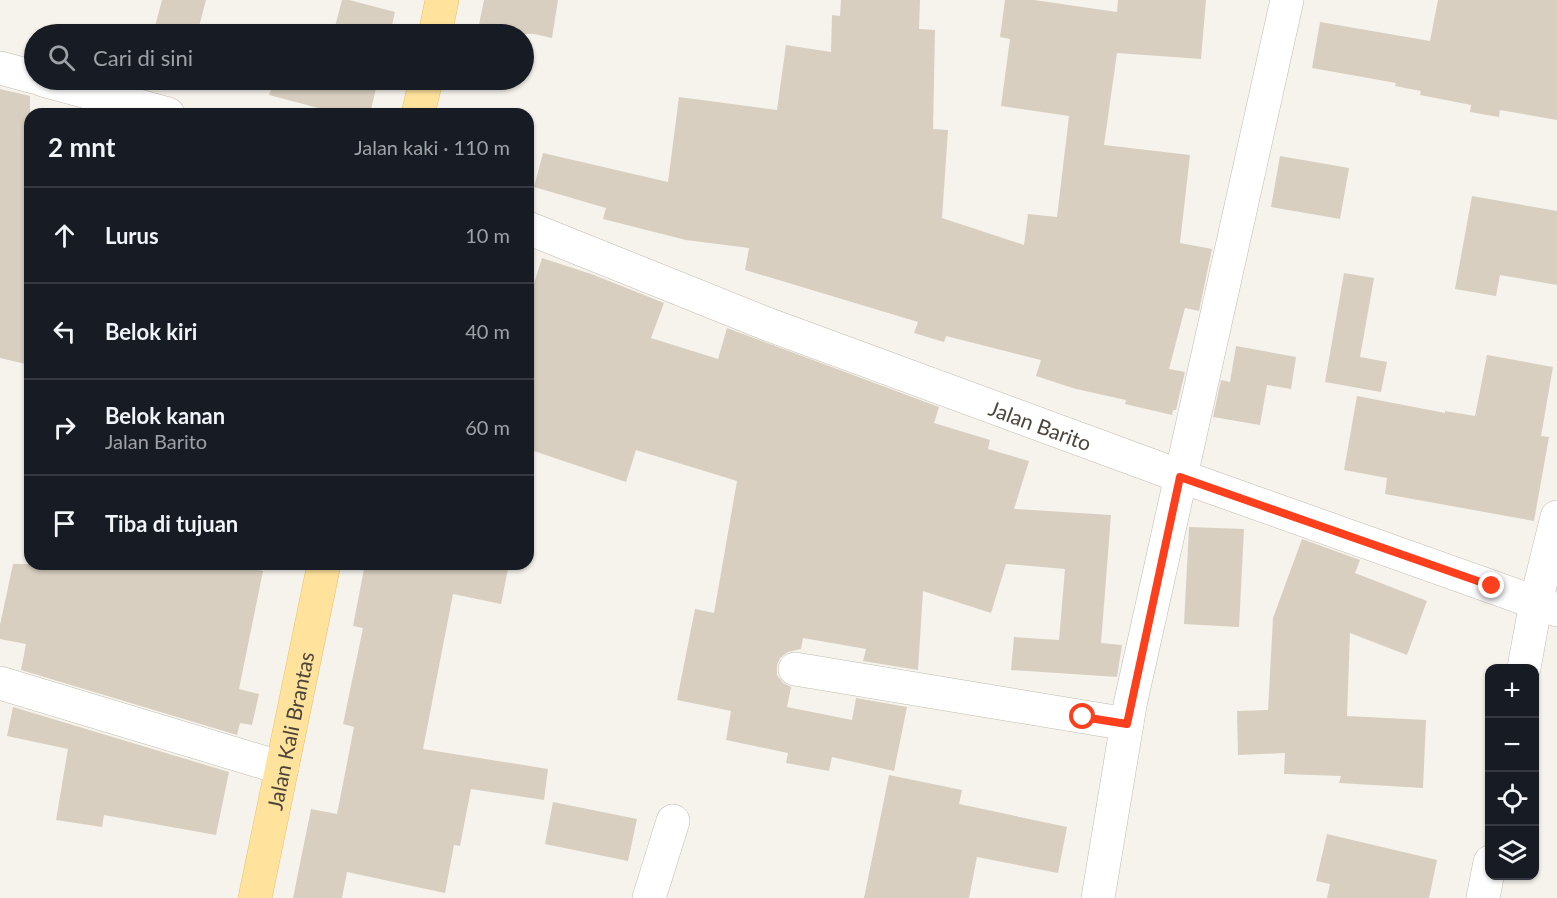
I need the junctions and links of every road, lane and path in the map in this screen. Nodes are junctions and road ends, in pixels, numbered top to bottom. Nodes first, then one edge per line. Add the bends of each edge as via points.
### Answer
1 (442, 0) edge
2 (1287, 0) edge
3 (437, 24) edge
4 (0, 68) edge
5 (24, 74) edge
6 (80, 90) edge
7 (424, 90) edge
8 (146, 108) edge
9 (419, 108) edge
10 (534, 230) edge
11 (1180, 477) junction
12 (1557, 517) edge
13 (323, 570) edge
14 (1547, 606) edge
15 (1526, 664) edge
16 (795, 669) dead end
17 (0, 683) edge
18 (1127, 724) junction
19 (282, 768) junction
20 (673, 821) dead end
21 (1486, 880) edge
22 (255, 898) edge
23 (649, 898) edge
24 (1098, 898) edge
25 (1483, 898) edge

1 - 3 main road
2 - 11 street
4 - 5 street
6 - 8 street
7 - 9 main road
10 - 11 street, Jalan Barito via 767,324
11 - 14 street, Jalan Barito
11 - 18 street
12 - 14 street
13 - 19 main road, Jalan Kali Brantas
14 - 15 street
16 - 18 street
17 - 19 street
18 - 24 street
19 - 22 main road, Jalan Kali Brantas
20 - 23 street
21 - 25 street

